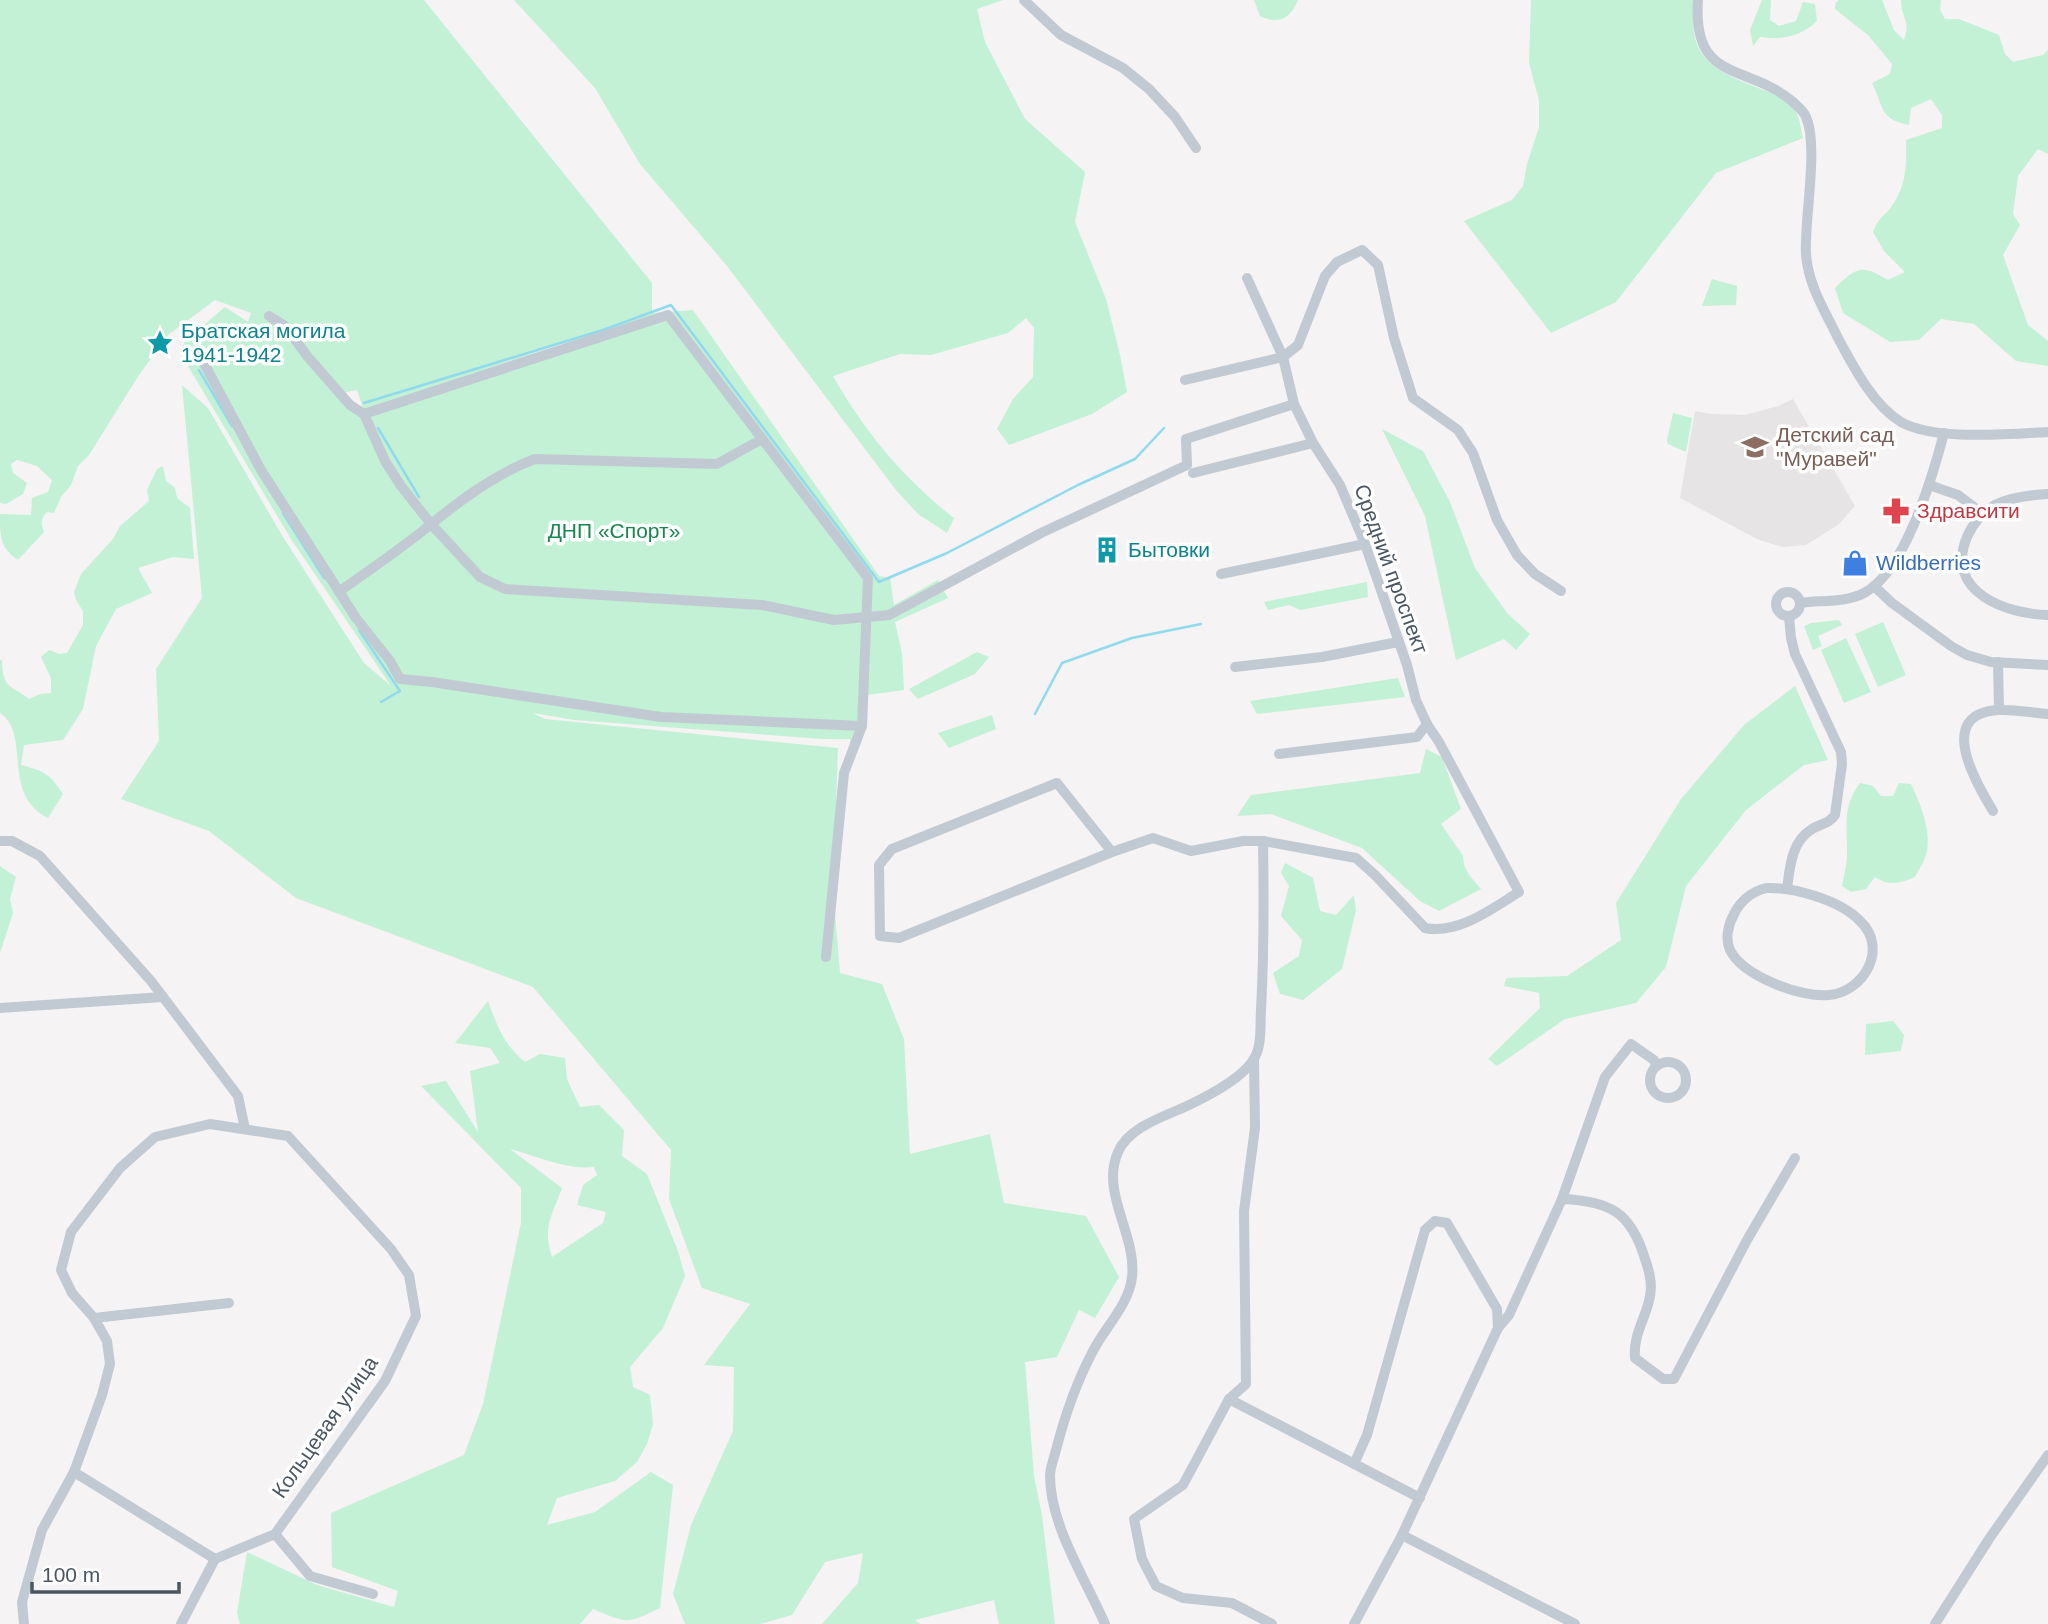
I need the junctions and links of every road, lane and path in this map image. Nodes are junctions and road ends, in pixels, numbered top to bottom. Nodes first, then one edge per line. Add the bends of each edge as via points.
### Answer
1 (1024, 0) edge
2 (1698, 0) edge
3 (1196, 148) dead end
4 (1247, 278) dead end
5 (269, 316) dead end
6 (198, 354) dead end
7 (1283, 356) junction
8 (1185, 380) dead end
9 (1294, 404) junction
10 (365, 414) junction
11 (2048, 432) edge
12 (1944, 433) junction
13 (762, 439) junction
14 (1313, 443) junction
15 (1193, 474) dead end
16 (1929, 485) junction
17 (2048, 494) edge
18 (1983, 514) junction
19 (431, 524) junction
20 (1365, 544) junction
21 (1221, 574) dead end
22 (1874, 586) junction
23 (1561, 591) dead end
24 (339, 593) junction
25 (1801, 603) junction
26 (2048, 615) edge
27 (1789, 616) junction
28 (865, 617) junction
29 (1398, 642) junction
30 (1998, 662) junction
31 (2048, 665) edge
32 (1235, 667) dead end
33 (1999, 710) junction
34 (2048, 714) edge
35 (1427, 724) junction
36 (862, 726) junction
37 (1279, 754) dead end
38 (1993, 811) dead end
39 (0, 841) edge
40 (1263, 841) junction
41 (1112, 852) junction
42 (1787, 889) junction
43 (826, 957) dead end
44 (163, 997) junction
45 (0, 1008) edge
46 (1254, 1060) junction
47 (1656, 1066) dead end
48 (244, 1129) junction
49 (1795, 1158) dead end
50 (1562, 1199) junction
51 (229, 1303) dead end
52 (94, 1318) junction
53 (1498, 1328) junction
54 (1229, 1399) junction
55 (2048, 1455) edge
56 (1354, 1464) junction
57 (74, 1472) junction
58 (1420, 1498) junction
59 (275, 1534) junction
60 (1402, 1535) junction
61 (215, 1559) junction
62 (373, 1594) dead end
63 (24, 1624) edge
64 (181, 1624) edge
65 (1105, 1624) edge
66 (1272, 1624) edge
67 (1354, 1624) edge
68 (1575, 1624) edge
69 (1935, 1624) edge

1 - 3 street via 1061,35 1123,68 1149,89
2 - 12 street via 1699,31 1707,52 1732,72 1786,96 1807,117 1811,147 1806,255 1812,286 1842,345 1887,411 1911,426
4 - 7 street, Средний проспект
5 - 10 street via 285,326 350,405
6 - 24 street via 261,470
7 - 8 street
7 - 9 street, Средний проспект
7 - 23 street via 1298,345 1325,276 1338,262 1362,250 1378,265 1413,398 1458,430 1474,453 1497,520 1517,555
9 - 14 street, Средний проспект
9 - 28 street via 1186,439 1187,465 1041,533 888,615
10 - 13 street via 668,315
10 - 19 street via 401,486
11 - 12 street
12 - 16 street
13 - 19 street via 717,464 536,459 514,467
13 - 28 street via 868,578
14 - 15 street
14 - 20 street, Средний проспект via 1340,485
16 - 18 street via 1958,495
16 - 22 street via 1913,526
17 - 18 street via 2020,497
18 - 26 street via 1963,548 1962,562 1971,585 1992,604
19 - 24 street
19 - 28 street via 480,577 505,589 762,605 834,620
20 - 21 street
20 - 29 street, Средний проспект
22 - 25 street via 1851,598
22 - 30 street via 1951,646 1980,660
24 - 36 street via 400,679 661,717
25 - 27 street via 1797,613
25 - 27 street via 1791,592 1778,597 1777,608
27 - 42 street via 1795,654 1837,741 1842,764 1835,816 1797,844
28 - 36 street
29 - 32 street
29 - 35 street, Средний проспект
30 - 31 street
30 - 33 street
33 - 34 street
33 - 38 street via 1971,721 1964,739 1969,769
35 - 37 street via 1417,737
35 - 40 street, Средний проспект via 1519,891 1465,923 1435,930 1425,928 1356,858
36 - 43 street via 844,774
39 - 44 street via 12,841 40,856
40 - 41 street via 1191,851 1153,838
40 - 46 street via 1265,943 1259,1049
41 - 41 street via 1057,783 892,849 879,866 880,936 899,938
42 - 42 street via 1766,888 1746,897 1730,922 1730,950 1756,974 1790,989 1829,995 1852,988 1871,962 1868,930 1843,909
44 - 45 street
44 - 48 street via 239,1096
46 - 54 street via 1255,1128 1244,1211 1246,1384
46 - 65 street via 1215,1092 1136,1131 1125,1141 1114,1167 1114,1188 1133,1262 1132,1279 1080,1376 1050,1474 1064,1536
47 - 50 street via 1631,1044 1605,1077
48 - 52 street, Кольцевая улица via 210,1124 155,1138 120,1168 71,1232 61,1270 72,1293
48 - 59 street, Кольцевая улица via 288,1136 391,1249 409,1275 416,1316 385,1381
49 - 50 street via 1674,1379 1663,1380 1635,1358 1633,1343 1650,1299 1651,1277 1638,1235 1624,1217 1602,1206
50 - 53 street via 1509,1315
51 - 52 street
52 - 57 street, Кольцевая улица via 107,1341 110,1364
53 - 56 street via 1497,1309 1460,1244 1447,1223 1434,1221 1425,1230 1367,1435
53 - 58 street
54 - 56 street
54 - 66 street via 1183,1485 1135,1519 1142,1559 1156,1586 1183,1598 1232,1603
55 - 69 street
56 - 58 street
57 - 61 street
57 - 63 street, Кольцевая улица via 42,1530 22,1602
58 - 60 street
59 - 61 street
59 - 62 street via 310,1576
60 - 67 street
60 - 68 street
61 - 64 street

